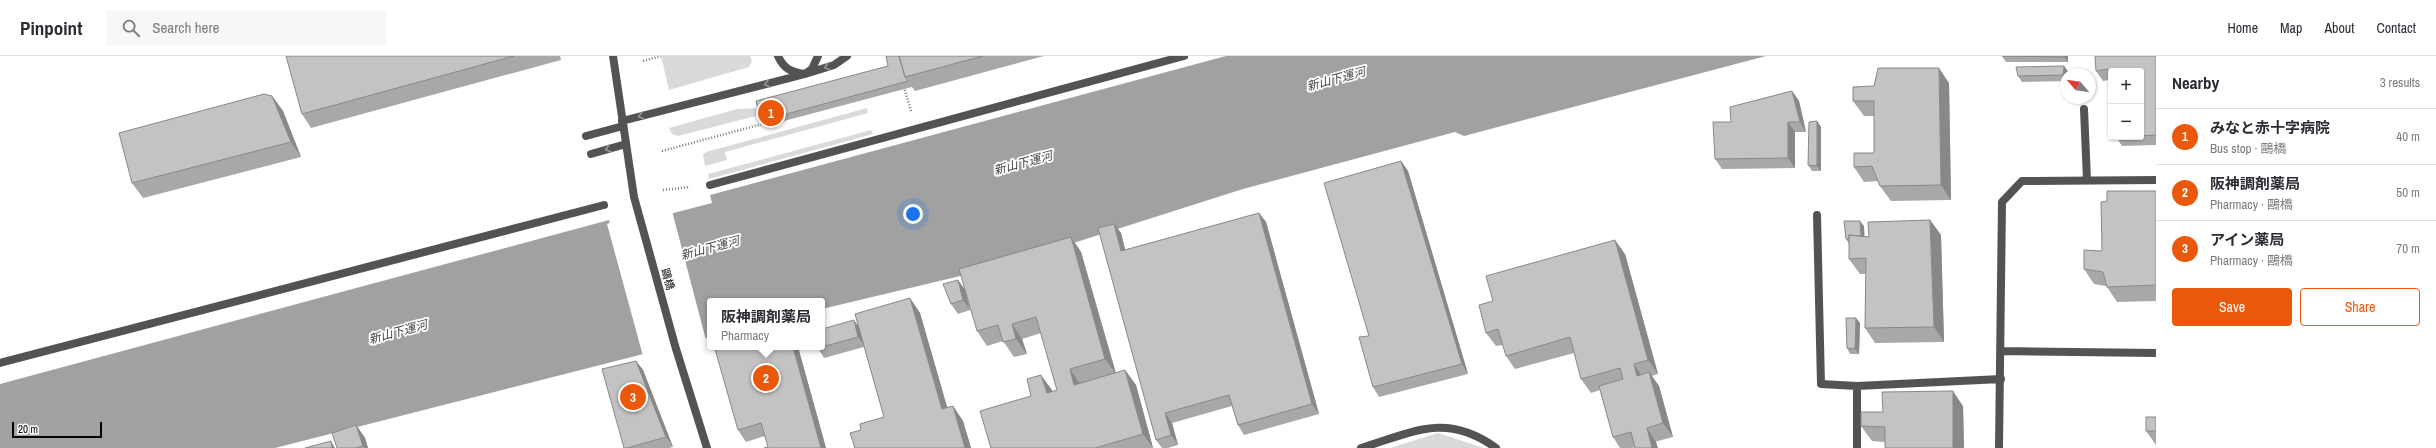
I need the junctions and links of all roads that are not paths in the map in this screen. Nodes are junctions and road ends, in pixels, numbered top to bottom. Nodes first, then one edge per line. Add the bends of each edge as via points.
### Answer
1 (613, 56) edge
2 (778, 56) edge
3 (818, 56) edge
4 (847, 56) edge
5 (1184, 56) edge
6 (805, 74) junction
7 (2084, 110) dead end
8 (623, 123) junction
9 (586, 136) dead end
10 (626, 144) junction
11 (591, 154) dead end
12 (2087, 180) junction
13 (2156, 180) edge
14 (710, 184) road end
15 (604, 205) dead end
16 (1817, 215) dead end
17 (2000, 351) junction
18 (2156, 352) edge
19 (0, 363) edge
20 (2001, 379) junction
21 (1857, 386) junction
22 (707, 448) edge
23 (1361, 448) edge
24 (1496, 448) edge
25 (1857, 448) edge
26 (1999, 448) edge

1 - 8 street, 鷗橋
2 - 6 street via 789,70
3 - 6 street via 812,69
4 -> 6 street via 834,65
5 - 14 street
6 -> 8 street
7 - 12 street
8 - 9 street
8 - 10 street, 鷗橋
10 -> 11 street
10 - 22 street, 鷗橋 via 634,197 676,349
12 - 13 street
12 - 17 street via 2022,181 2002,202
15 - 19 street
16 - 21 street via 1821,384
17 - 18 street
17 - 20 street
20 - 21 street
20 - 26 street
21 - 25 street
23 - 24 street via 1427,427 1454,428 1478,435

